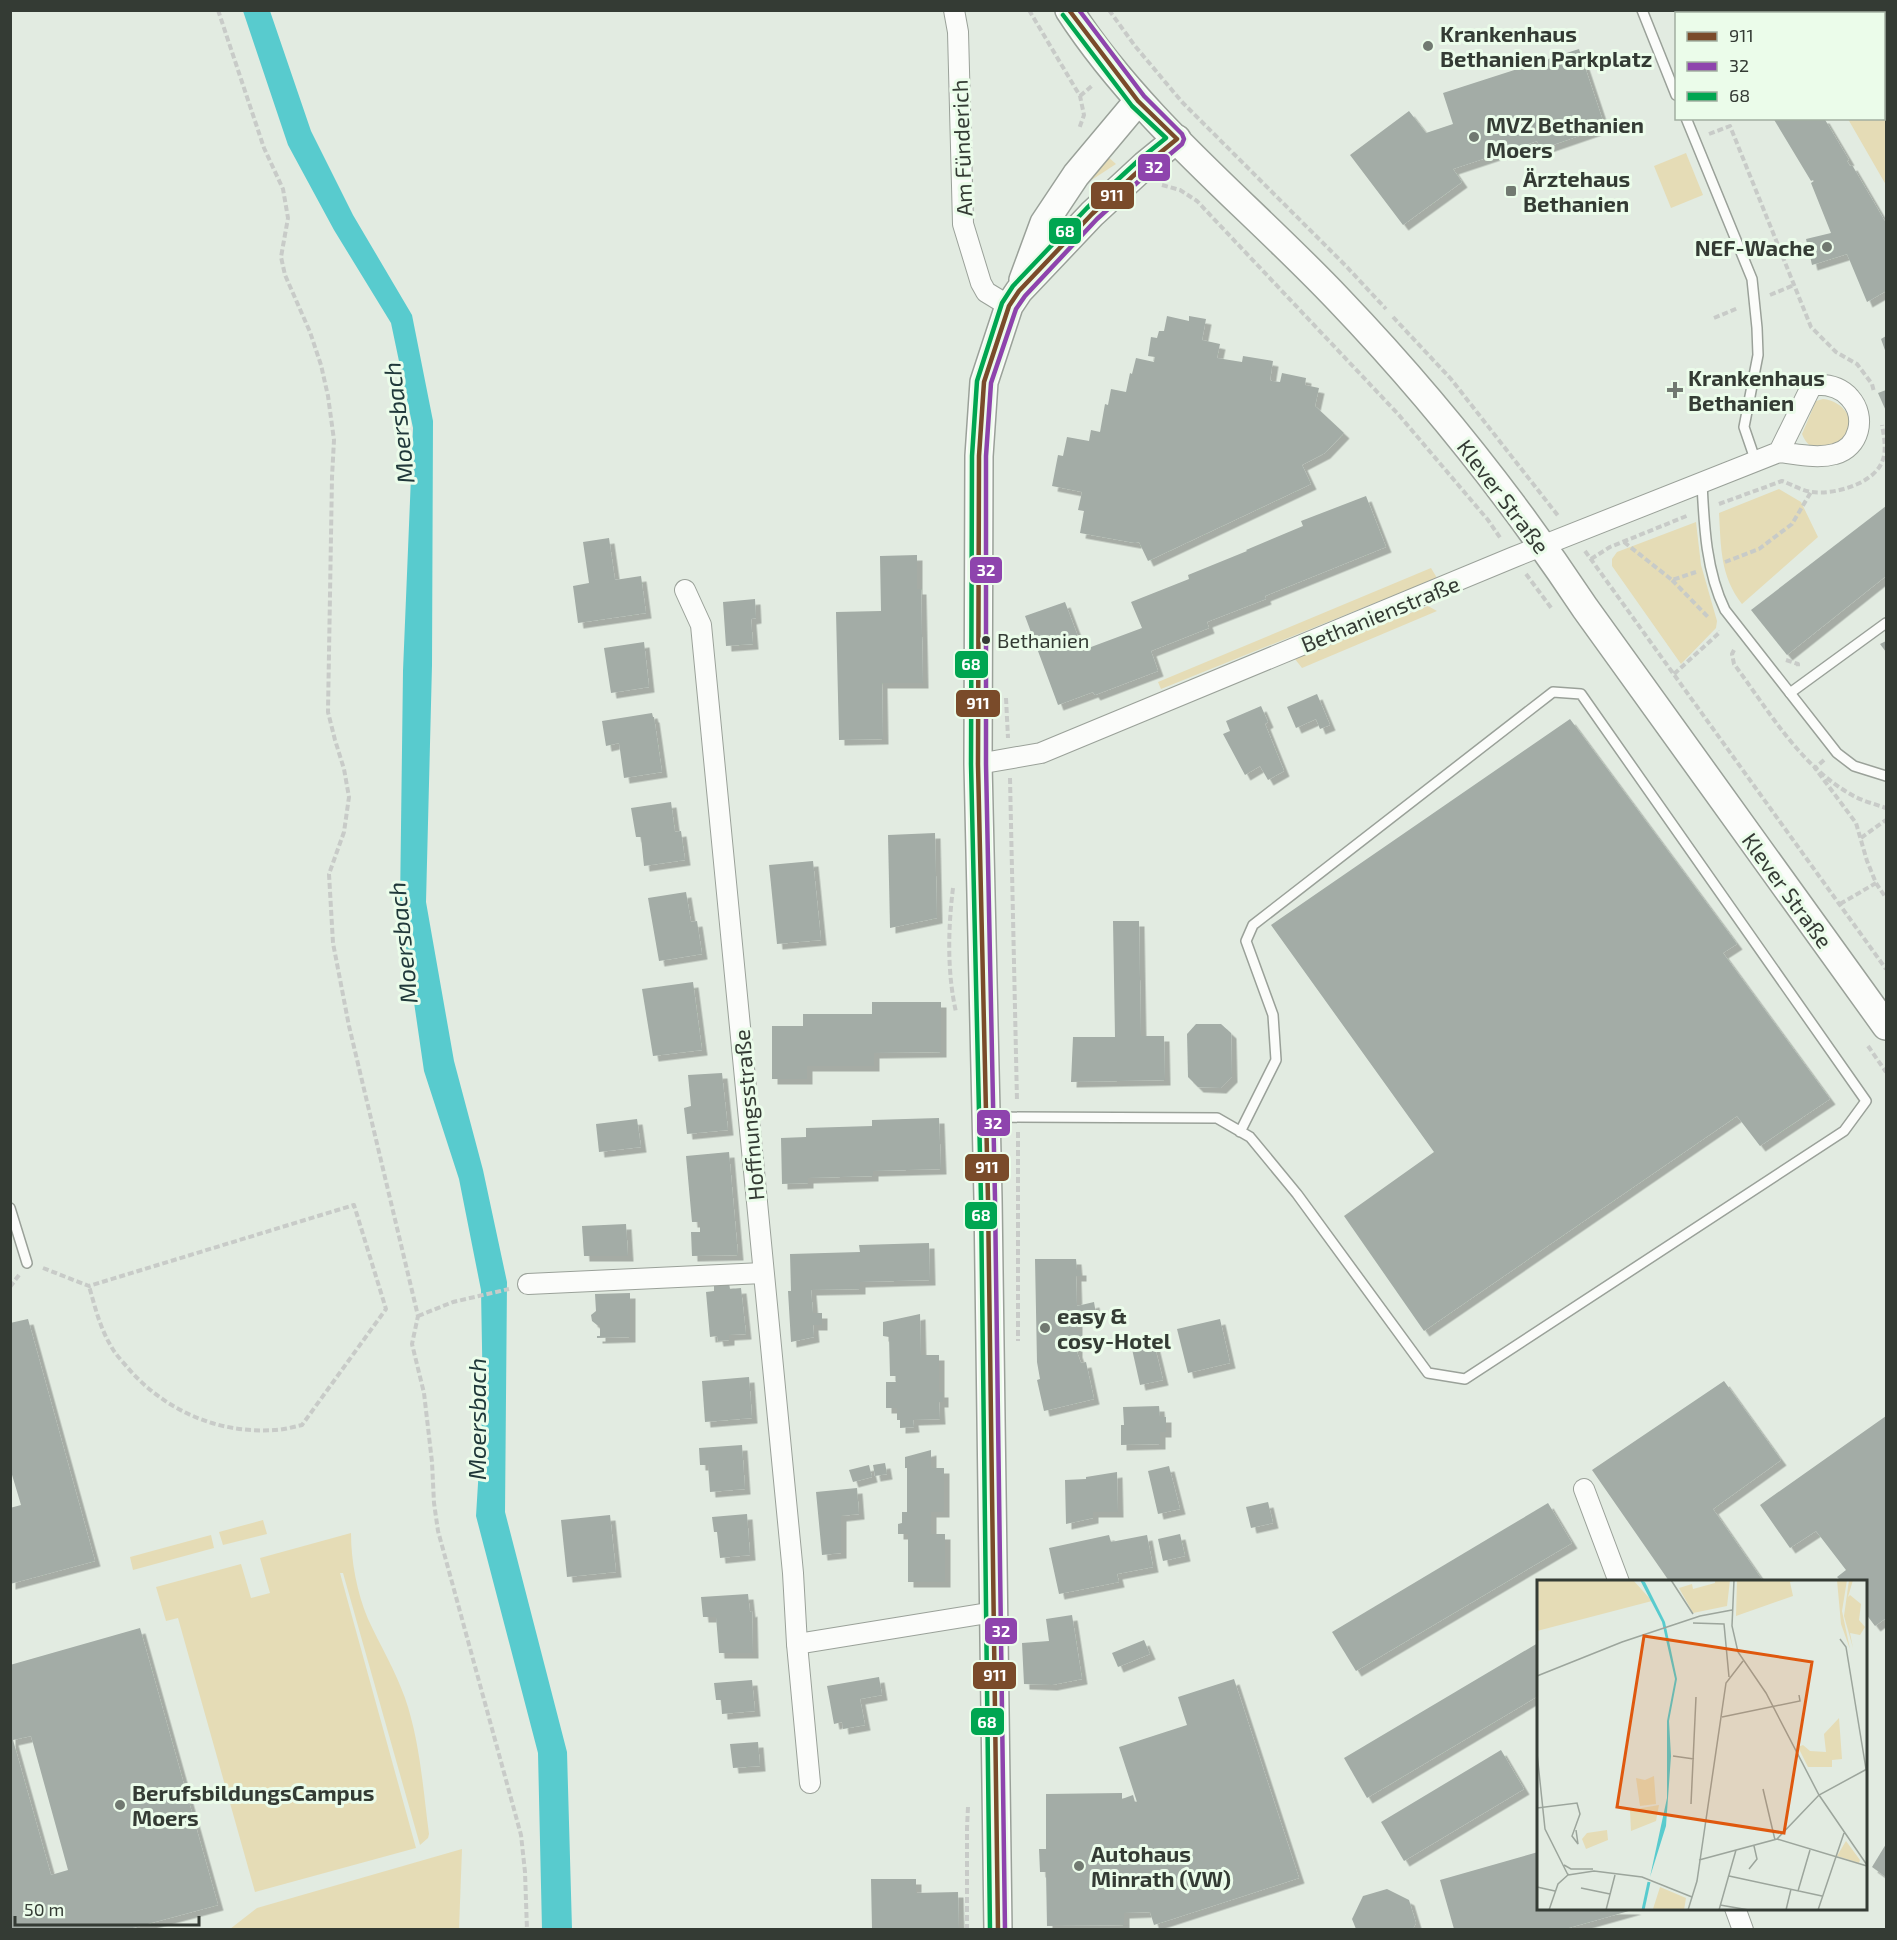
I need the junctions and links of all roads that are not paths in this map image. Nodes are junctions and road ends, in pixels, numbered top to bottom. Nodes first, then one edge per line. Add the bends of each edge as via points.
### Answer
1 (954, 10) edge
2 (1069, 10) edge
3 (1642, 10) edge
4 (1675, 90) edge
5 (1138, 101) junction
6 (1687, 120) edge
7 (1177, 139) junction
8 (1014, 298) junction
9 (1779, 452) junction
10 (1756, 462) junction
11 (1702, 483) junction
12 (1544, 546) junction
13 (685, 591) dead end
14 (1887, 623) edge
15 (1790, 693) junction
16 (978, 764) junction
17 (1887, 776) edge
18 (1887, 1026) edge
19 (986, 1116) junction
20 (1240, 1132) junction
21 (10, 1208) edge
22 (27, 1263) road end
23 (763, 1273) junction
24 (528, 1284) road end
25 (1584, 1489) dead end
26 (1619, 1580) edge
27 (994, 1612) junction
28 (797, 1644) junction
29 (810, 1783) dead end
30 (1736, 1910) edge
31 (998, 1929) edge
32 (1743, 1929) edge

1 - 8 street, Am Fünderich via 958,33 963,224 986,292
2 - 5 main road, Klever Straße
3 - 4 lane
5 - 7 main road, Klever Straße
5 - 8 main road via 1076,175 1044,222
6 - 10 lane via 1752,279 1758,355 1744,427
7 - 8 main road via 1092,214
7 - 12 main road, Klever Straße via 1353,314 1444,417
8 - 16 main road via 984,382 979,466
9 - 9 street, Bethanienstraße via 1822,456 1847,448 1856,440 1859,424 1851,398 1824,384 1812,385
9 - 10 street, Bethanienstraße
10 - 11 street, Bethanienstraße
11 - 12 street, Bethanienstraße
11 - 15 lane via 1711,568 1719,597
12 - 16 street, Bethanienstraße via 1041,753
12 - 18 main road, Klever Straße
13 - 23 street, Hoffnungsstraße via 701,625
14 - 15 lane
15 - 17 lane via 1845,760
16 - 19 main road
19 - 20 lane via 1217,1118
19 - 27 main road
20 - 20 lane via 1250,1137 1297,1194 1428,1373 1465,1379 1844,1131 1866,1101 1581,694 1553,692 1253,926 1246,941 1273,1015 1276,1060
21 - 22 lane
23 - 24 street
23 - 28 street, Hoffnungsstraße
25 - 26 street
27 - 28 street
27 - 31 main road
28 - 29 street, Hoffnungsstraße
30 - 32 street

